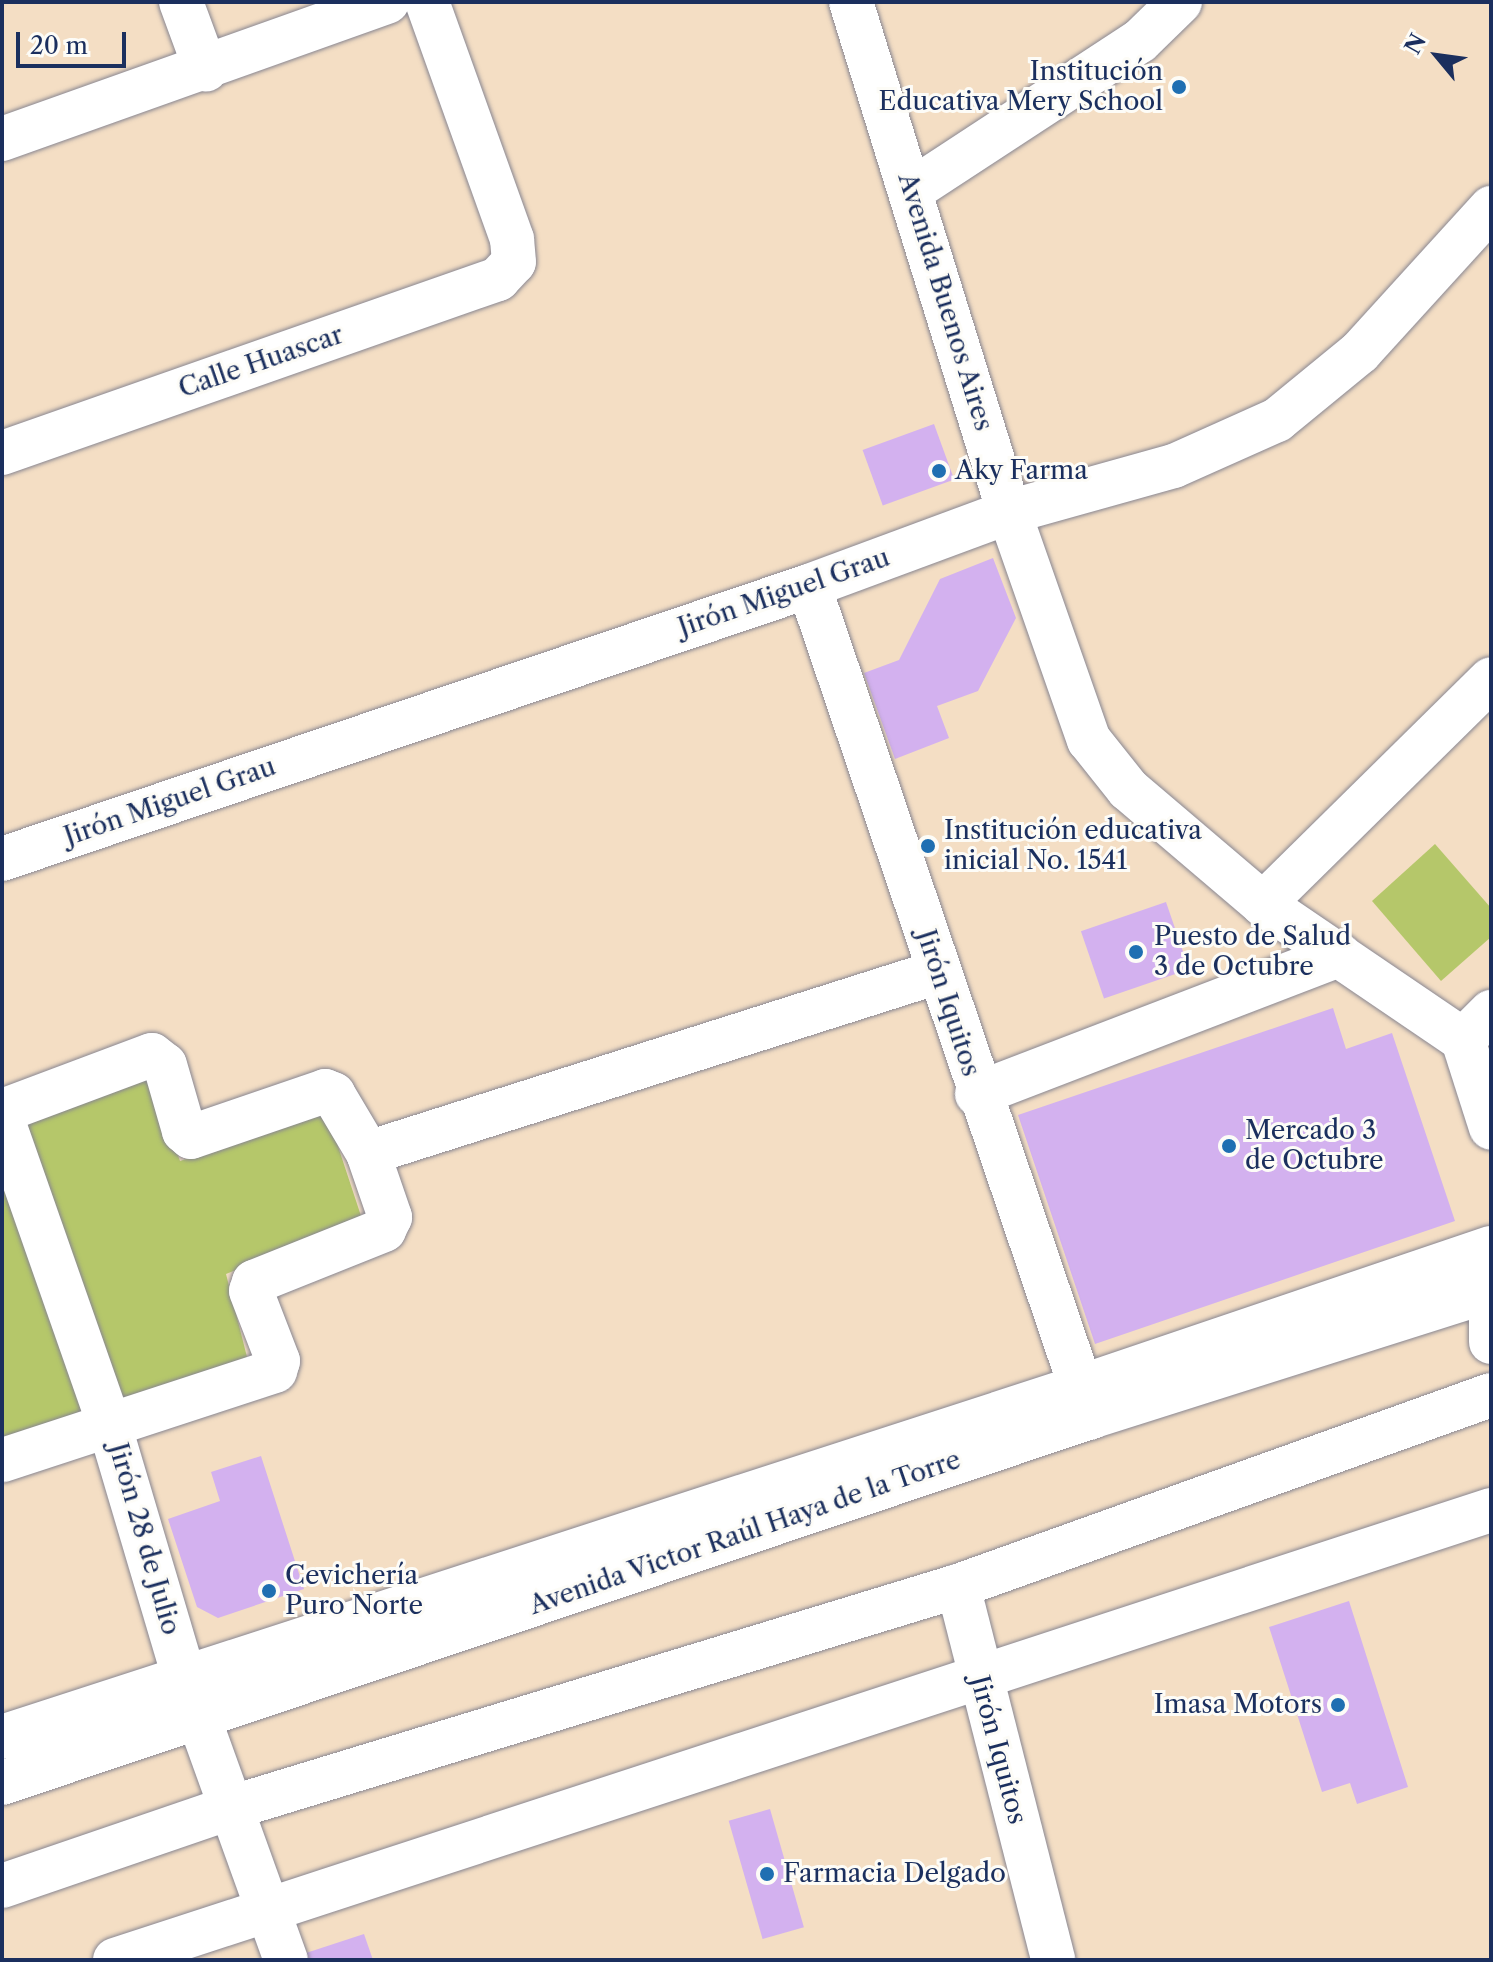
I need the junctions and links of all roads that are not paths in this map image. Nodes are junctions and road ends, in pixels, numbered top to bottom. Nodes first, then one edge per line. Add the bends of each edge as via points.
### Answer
1 (181, 2) edge
2 (387, 2) edge
3 (427, 2) edge
4 (851, 2) edge
5 (1180, 2) edge
6 (206, 70) junction
7 (2, 139) edge
8 (912, 190) junction
9 (1491, 208) edge
10 (2, 453) edge
11 (1009, 512) junction
12 (809, 586) junction
13 (1491, 679) edge
14 (2, 859) edge
15 (1263, 904) junction
16 (1339, 955) junction
17 (938, 972) junction
18 (1477, 1026) edge
19 (977, 1094) junction
20 (2, 1111) edge
21 (2, 1118) edge
22 (1491, 1128) edge
23 (368, 1153) junction
24 (1491, 1248) edge
25 (1491, 1290) edge
26 (1491, 1303) edge
27 (1491, 1342) edge
28 (1491, 1395) edge
29 (1084, 1403) junction
30 (110, 1427) junction
31 (2, 1460) edge
32 (1491, 1510) edge
33 (958, 1586) junction
34 (184, 1677) junction
35 (980, 1680) junction
36 (199, 1717) junction
37 (2, 1737) edge
38 (2, 1783) edge
39 (230, 1808) junction
40 (2, 1886) edge
41 (268, 1910) junction
42 (115, 1960) edge
43 (286, 1960) edge
44 (1053, 1960) edge

1 - 6 street
2 - 6 street
3 - 10 street, Calle Huascar via 512,239 514,262 498,279
4 - 8 street, Avenida Buenos Aires
5 - 8 street via 1140,41
6 - 7 street
8 - 11 street, Avenida Buenos Aires
9 - 11 street, Jirón Miguel Grau via 1360,352 1277,420 1174,466
11 - 12 street, Jirón Miguel Grau
11 - 15 street, Avenida Buenos Aires via 1089,740 1128,789
12 - 14 street, Jirón Miguel Grau
12 - 17 street, Jirón Iquitos
13 - 15 street
15 - 16 street, Avenida Buenos Aires
16 - 18 street, Avenida Buenos Aires
16 - 19 street
17 - 19 street, Jirón Iquitos
17 - 23 street
18 - 22 street, Avenida Buenos Aires
19 - 29 street, Jirón Iquitos
20 - 23 street via 152,1055 165,1065 184,1131 191,1137 325,1091 333,1094
21 - 30 street, Jirón 28 de Julio
23 - 30 street via 389,1224 254,1282 251,1291 278,1361 275,1371
24 - 29 street
25 - 29 street, Avenida Victor Raúl Haya de la Torre
26 - 27 street
28 - 33 street
29 - 34 street
29 - 36 street, Avenida Victor Raúl Haya de la Torre
30 - 31 street
30 - 34 street, Jirón 28 de Julio
32 - 35 street
33 - 35 street, Jirón Iquitos
33 - 39 street
34 - 36 street, Jirón 28 de Julio
34 - 37 street
35 - 41 street
35 - 44 street, Jirón Iquitos
36 - 38 street, Avenida Victor Raúl Haya de la Torre
36 - 39 street, Jirón 28 de Julio
39 - 40 street
39 - 41 street, Jirón 28 de Julio
41 - 42 street
41 - 43 street, Jirón 28 de Julio

